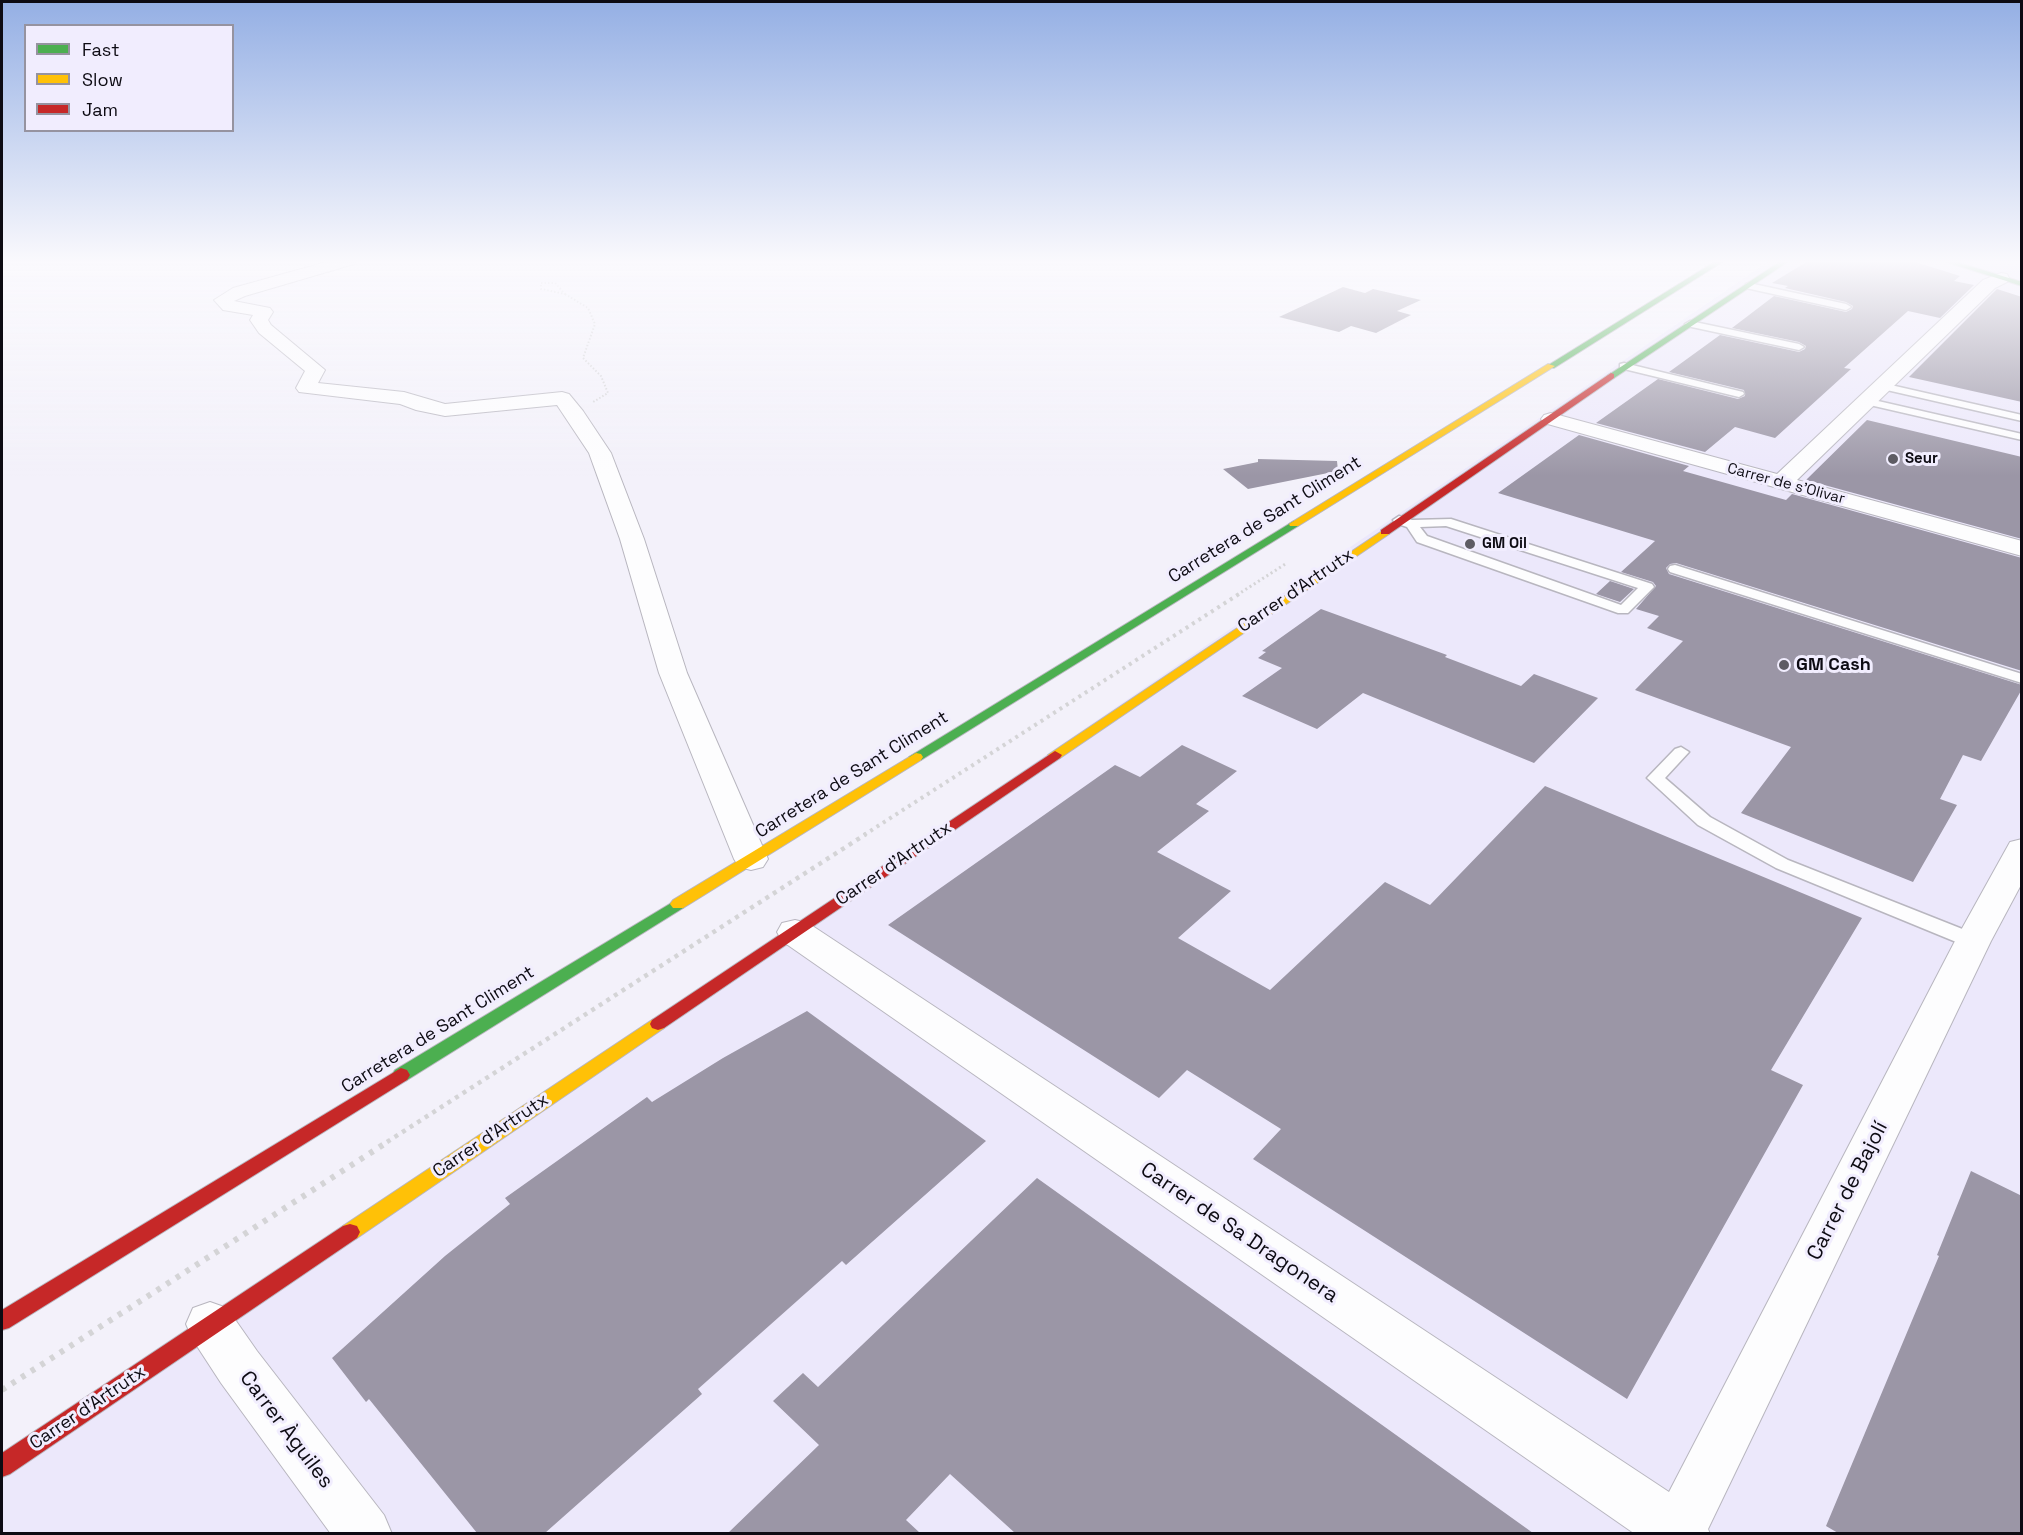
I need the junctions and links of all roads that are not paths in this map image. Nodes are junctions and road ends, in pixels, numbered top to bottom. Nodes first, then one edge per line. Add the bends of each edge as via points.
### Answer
1 (269, 333) edge
2 (1605, 333) edge
3 (1676, 333) edge
4 (1731, 333) edge
5 (1938, 333) edge
6 (1798, 347) dead end
7 (1624, 366) junction
8 (1882, 386) junction
9 (1739, 394) dead end
10 (1865, 401) junction
11 (2022, 418) edge
12 (1551, 419) junction
13 (2022, 437) edge
14 (1781, 483) junction
15 (1405, 522) junction
16 (1504, 541) junction
17 (2022, 549) edge
18 (1480, 560) junction
19 (1675, 569) dead end
20 (2022, 679) edge
21 (1681, 752) dead end
22 (751, 859) junction
23 (2018, 862) edge
24 (795, 932) junction
25 (1973, 940) junction
26 (2, 1321) edge
27 (210, 1324) junction
28 (2, 1466) edge
29 (364, 1533) edge
30 (1680, 1533) edge

1 - 22 street via 315,370 306,388 404,398 445,410 561,398 569,406 600,453 632,539 673,673
2 - 22 street, Carretera de Sant Climent
3 - 7 street, Carrer d'Artrutx
4 - 6 lane
5 - 8 street
7 - 9 lane
7 - 12 street, Carrer d'Artrutx
8 - 10 street
8 - 11 lane
10 - 13 lane
10 - 14 street
12 - 14 street, Carrer de s'Olivar
12 - 15 street, Carrer d'Artrutx via 1476,468
14 - 17 street, Carrer de s'Olivar
15 - 16 lane via 1447,522
15 - 18 lane via 1422,539
15 - 24 street, Carrer d'Artrutx
16 - 18 lane
16 - 18 lane via 1647,587 1623,610
19 - 20 lane
21 - 25 lane via 1655,778 1704,821 1782,864
22 - 26 street, Carretera de Sant Climent
23 - 25 street, Carrer de Bajolí
24 - 27 street, Carrer d'Artrutx
24 - 30 street, Carrer de Sa Dragonera
25 - 30 street, Carrer de Bajolí
27 - 28 street, Carrer d'Artrutx
27 - 29 street, Carrer Àguiles

